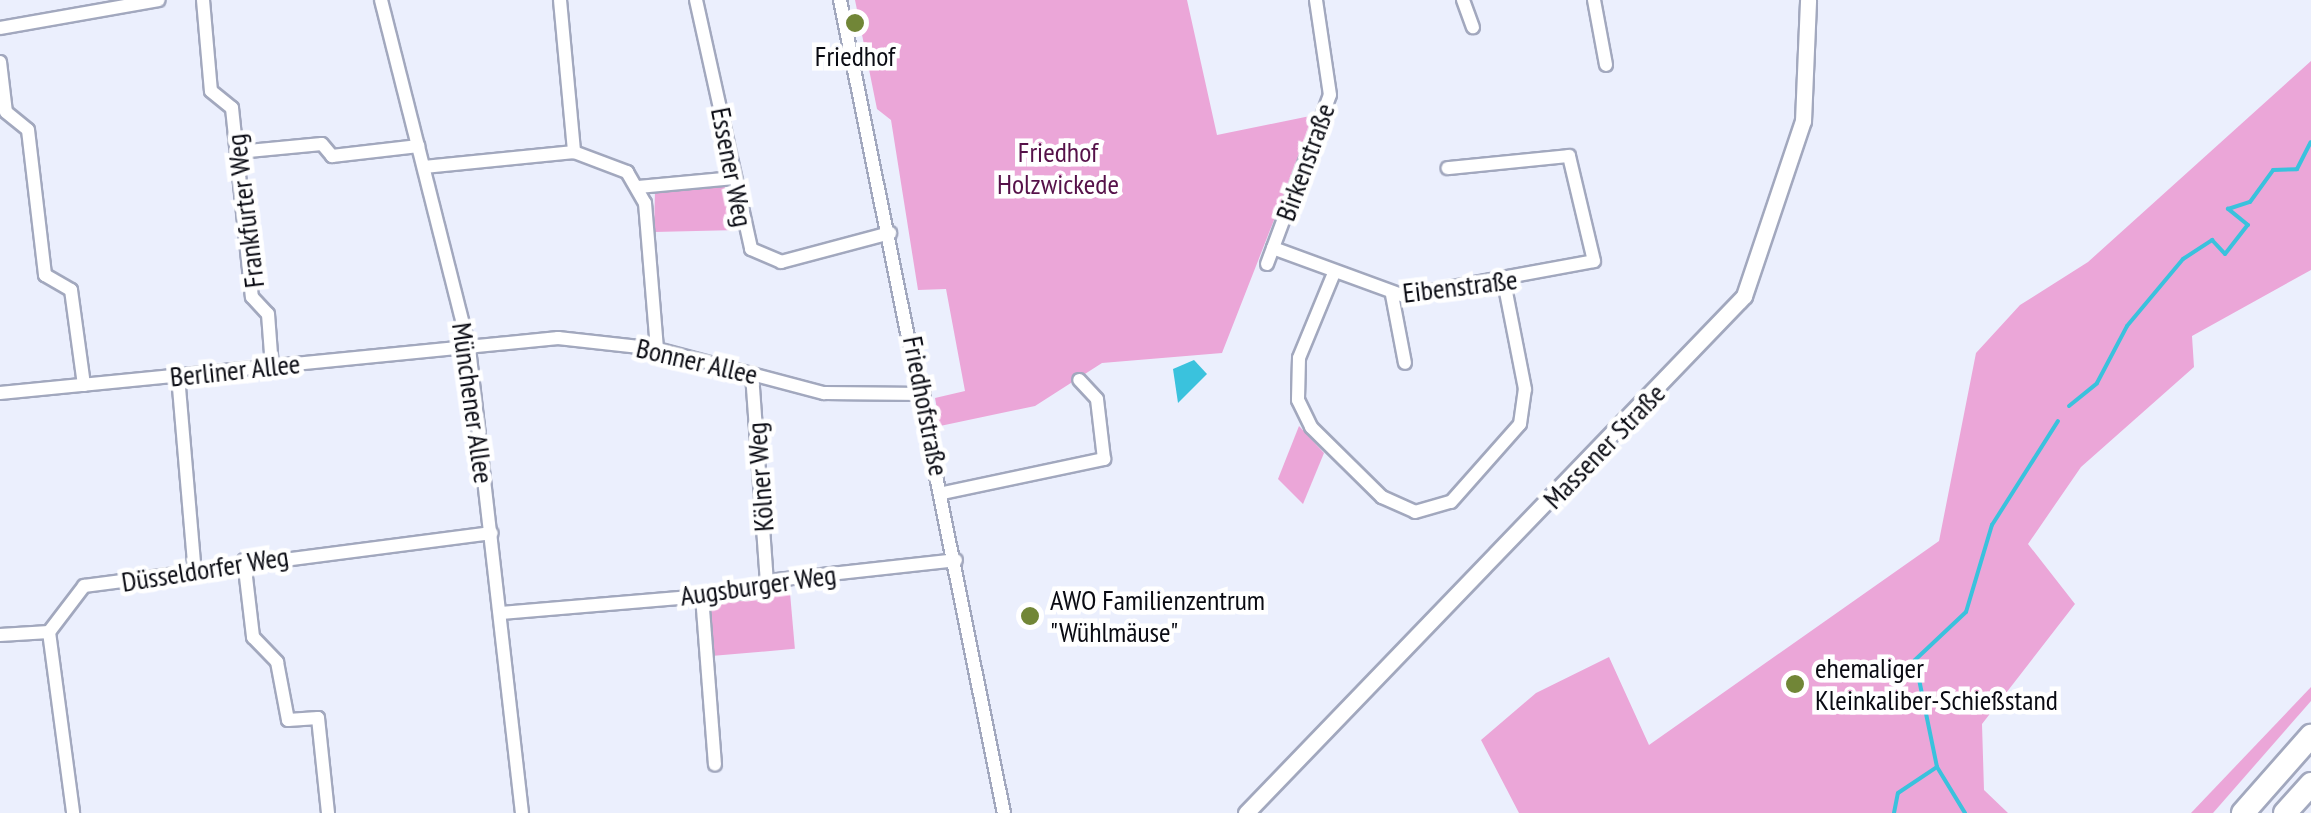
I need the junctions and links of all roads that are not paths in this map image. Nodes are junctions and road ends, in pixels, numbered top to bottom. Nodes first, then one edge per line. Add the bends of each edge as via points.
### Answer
1 (159, 0) edge
2 (203, 0) edge
3 (381, 0) edge
4 (560, 0) edge
5 (696, 0) edge
6 (840, 0) edge
7 (1316, 0) edge
8 (1463, 0) edge
9 (1594, 0) edge
10 (1808, 0) edge
11 (1473, 27) dead end
12 (0, 28) edge
13 (0, 62) edge
14 (1606, 64) dead end
15 (418, 146) junction
16 (238, 152) junction
17 (574, 152) junction
18 (424, 167) junction
19 (1448, 168) dead end
20 (734, 178) junction
21 (640, 187) junction
22 (890, 233) junction
23 (1273, 248) junction
24 (1267, 264) dead end
25 (1334, 273) junction
26 (1504, 282) junction
27 (1392, 295) junction
28 (469, 348) junction
29 (657, 349) junction
30 (1406, 363) dead end
31 (272, 366) junction
32 (752, 374) junction
33 (178, 376) junction
34 (1079, 380) dead end
35 (84, 385) junction
36 (0, 393) edge
37 (924, 394) junction
38 (943, 494) junction
39 (492, 533) junction
40 (244, 560) junction
41 (956, 560) junction
42 (194, 564) junction
43 (767, 580) junction
44 (702, 596) junction
45 (501, 613) junction
46 (49, 632) junction
47 (0, 634) edge
48 (2311, 736) edge
49 (715, 764) dead end
50 (2311, 784) edge
51 (73, 813) edge
52 (328, 813) edge
53 (522, 813) edge
54 (1004, 813) edge
55 (1246, 813) edge
56 (2243, 813) edge
57 (2285, 813) edge

1 - 12 street
2 - 16 street, Frankfurter Weg via 212,90 232,108
3 - 15 street, Münchener Allee
4 - 17 street
5 - 20 street, Essener Weg
6 - 22 street, Friedhofstraße
7 - 23 street, Birkenstraße via 1330,95
8 - 11 street
9 - 14 street
10 - 55 street, Massener Straße via 1803,121 1744,296
13 - 35 street via 6,112 28,130 45,275 70,290
15 - 16 street via 332,156 322,144
15 - 18 street, Münchener Allee
16 - 31 street, Frankfurter Weg via 252,298 268,314
17 - 18 street
17 - 21 street via 606,158
18 - 28 street, Münchener Allee
19 - 26 street, Eibenstraße via 1569,156 1594,261
20 - 21 street
20 - 22 street, Essener Weg via 746,242 768,261
21 - 29 street
22 - 37 street, Friedhofstraße
23 - 24 street, Birkenstraße
23 - 25 street, Eibenstraße
25 - 26 street via 1299,358 1298,400 1312,427 1382,497 1415,512 1451,502 1520,424 1525,390
25 - 27 street, Eibenstraße
26 - 27 street, Eibenstraße
27 - 30 street
28 - 29 street, Bonner Allee via 558,338
28 - 31 street, Berliner Allee
28 - 39 street, Münchener Allee
29 - 32 street, Bonner Allee
31 - 33 street, Berliner Allee
32 - 37 street, Bonner Allee via 845,396
32 - 43 street, Kölner Weg
33 - 35 street, Berliner Allee
33 - 42 street
34 - 38 street via 1097,399 1104,459
35 - 36 street, Berliner Allee
37 - 38 street, Friedhofstraße
38 - 41 street, Friedhofstraße
39 - 40 street, Düsseldorfer Weg
39 - 45 street, Münchener Allee
40 - 42 street, Düsseldorfer Weg
40 - 52 street via 252,637 277,662 288,720 318,718
41 - 43 street, Augsburger Weg
41 - 54 street, Friedhofstraße
42 - 46 street, Düsseldorfer Weg via 164,579 84,586
43 - 44 street, Augsburger Weg via 752,592
44 - 45 street, Augsburger Weg
44 - 49 street
45 - 53 street, Münchener Allee
46 - 47 street
46 - 51 street
48 - 56 highway
50 - 57 highway

